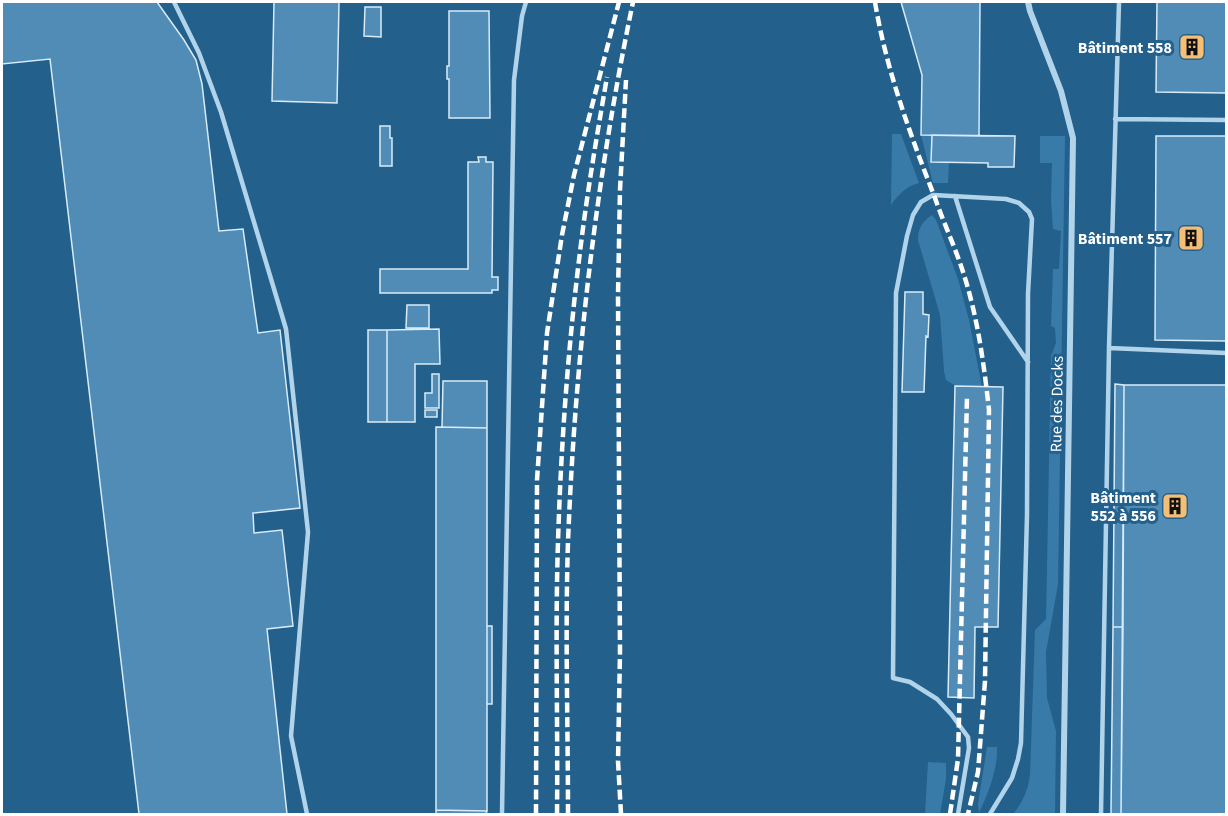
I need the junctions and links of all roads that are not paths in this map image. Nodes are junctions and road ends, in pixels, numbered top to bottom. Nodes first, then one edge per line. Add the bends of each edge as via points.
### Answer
1 (174, 2) edge
2 (526, 2) edge
3 (1028, 2) edge
4 (1119, 2) edge
5 (1116, 119) junction
6 (1227, 120) edge
7 (955, 196) junction
8 (1109, 348) junction
9 (1227, 353) edge
10 (1029, 364) junction
11 (307, 814) edge
12 (502, 814) edge
13 (958, 814) edge
14 (990, 814) edge
15 (1063, 814) edge
16 (1101, 814) edge

1 - 11 lane via 221,112 286,329 308,532 291,736
2 - 12 lane via 514,80
3 - 15 street, Rue des Docks via 1061,91 1073,138
4 - 5 lane
5 - 6 lane
5 - 8 lane
7 - 10 lane via 990,307
7 - 10 lane via 1006,199 1029,212
7 - 13 lane via 933,195 921,202 913,215 896,293 893,678 910,682 937,699 968,737
8 - 9 lane
8 - 16 lane
10 - 14 lane via 1021,743 1012,778

